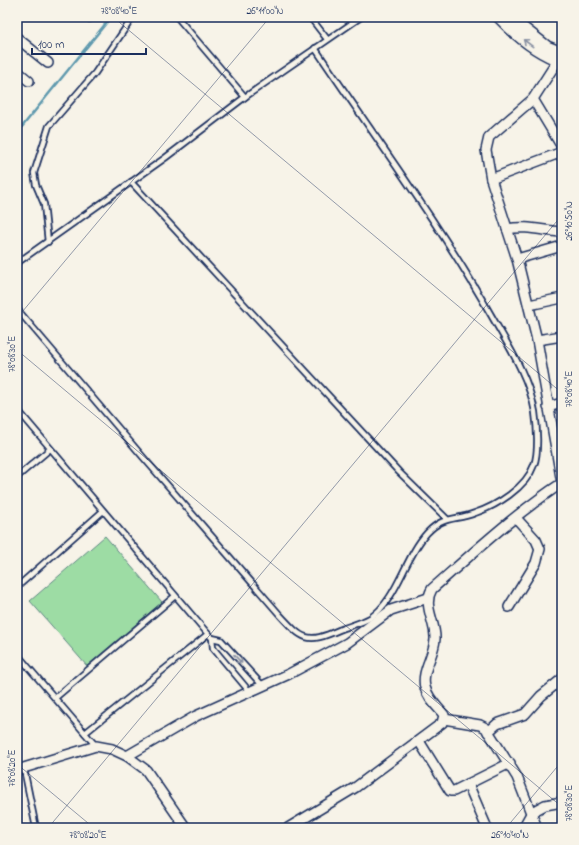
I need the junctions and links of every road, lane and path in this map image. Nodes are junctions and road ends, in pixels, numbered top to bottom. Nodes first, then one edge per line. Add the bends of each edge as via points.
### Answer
1 (133, 17) edge
2 (177, 17) edge
3 (310, 17) edge
4 (361, 17) edge
5 (499, 17) edge
6 (509, 17) edge
7 (17, 38) edge
8 (327, 39) junction
9 (315, 48) junction
10 (561, 58) edge
11 (48, 63) dead end
12 (17, 72) edge
13 (29, 81) dead end
14 (245, 97) junction
15 (533, 99) junction
16 (562, 147) edge
17 (562, 152) edge
18 (491, 179) junction
19 (131, 182) junction
20 (507, 228) junction
21 (562, 232) edge
22 (48, 242) junction
23 (562, 246) edge
24 (517, 259) junction
25 (17, 263) edge
26 (562, 298) edge
27 (529, 305) junction
28 (17, 309) edge
29 (562, 336) edge
30 (537, 340) junction
31 (562, 403) edge
32 (548, 407) junction
33 (17, 409) edge
34 (50, 449) junction
35 (17, 477) edge
36 (562, 484) edge
37 (103, 511) junction
38 (516, 518) junction
39 (447, 519) junction
40 (17, 587) edge
41 (175, 596) junction
42 (428, 598) junction
43 (509, 606) dead end
44 (210, 636) junction
45 (17, 654) edge
46 (562, 679) edge
47 (262, 685) junction
48 (249, 691) junction
49 (55, 698) junction
50 (444, 719) junction
51 (488, 732) junction
52 (85, 733) junction
53 (419, 741) junction
54 (96, 746) junction
55 (127, 756) junction
56 (510, 763) junction
57 (20, 770) edge
58 (468, 784) junction
59 (562, 802) edge
60 (532, 812) junction
61 (36, 828) edge
62 (186, 828) edge
63 (288, 828) edge
64 (487, 828) edge
65 (523, 828) edge
66 (537, 828) edge

1 - 22 lane via 95,73 49,126 34,173 44,204
2 - 14 lane
3 - 8 lane
4 - 8 lane
10 -> 5 street via 542,54
6 - 10 street
7 - 11 street
8 - 9 lane
9 - 14 lane
9 - 39 lane via 469,276 526,381 534,411 537,440 534,465 521,485 492,506 473,514
10 - 15 street
12 - 13 street
14 - 19 lane
15 - 16 street
15 - 18 street via 489,137 486,150
17 - 18 street
18 - 20 street
19 - 22 lane
19 - 39 lane via 399,472
20 - 21 street via 529,227
20 - 24 street
22 - 25 lane
23 - 24 street
24 - 27 street
26 - 27 street
27 - 30 street
28 - 39 lane via 297,633 308,638 320,638 369,618 391,593 423,538
29 - 30 street
30 - 32 street
31 - 32 street
32 - 36 street
33 - 34 lane
34 - 35 lane
34 - 37 lane
36 - 38 street
37 - 40 lane
37 - 41 lane
38 - 42 street via 432,589
38 - 43 street via 536,540 540,549 536,563
41 - 44 lane
41 - 49 lane
42 - 47 street via 391,610 347,643 289,674
42 - 50 street via 436,638 424,680 428,696 442,712
44 -> 47 lane via 221,640
44 - 48 lane via 213,648
44 - 52 lane
45 - 49 lane
46 - 51 street via 541,696 525,714 497,724
47 - 48 street
48 - 55 street via 196,716
49 - 52 lane
50 - 51 street via 480,725
50 - 53 street via 437,728
51 - 56 street
52 - 54 lane
53 - 58 street via 448,789 454,791
53 - 63 street via 356,787
54 - 55 street
54 - 57 street
55 - 62 street via 146,770
56 - 58 street
56 - 60 street
57 - 61 lane
58 - 64 street
59 - 60 street via 545,805
60 - 65 street
60 - 66 street

